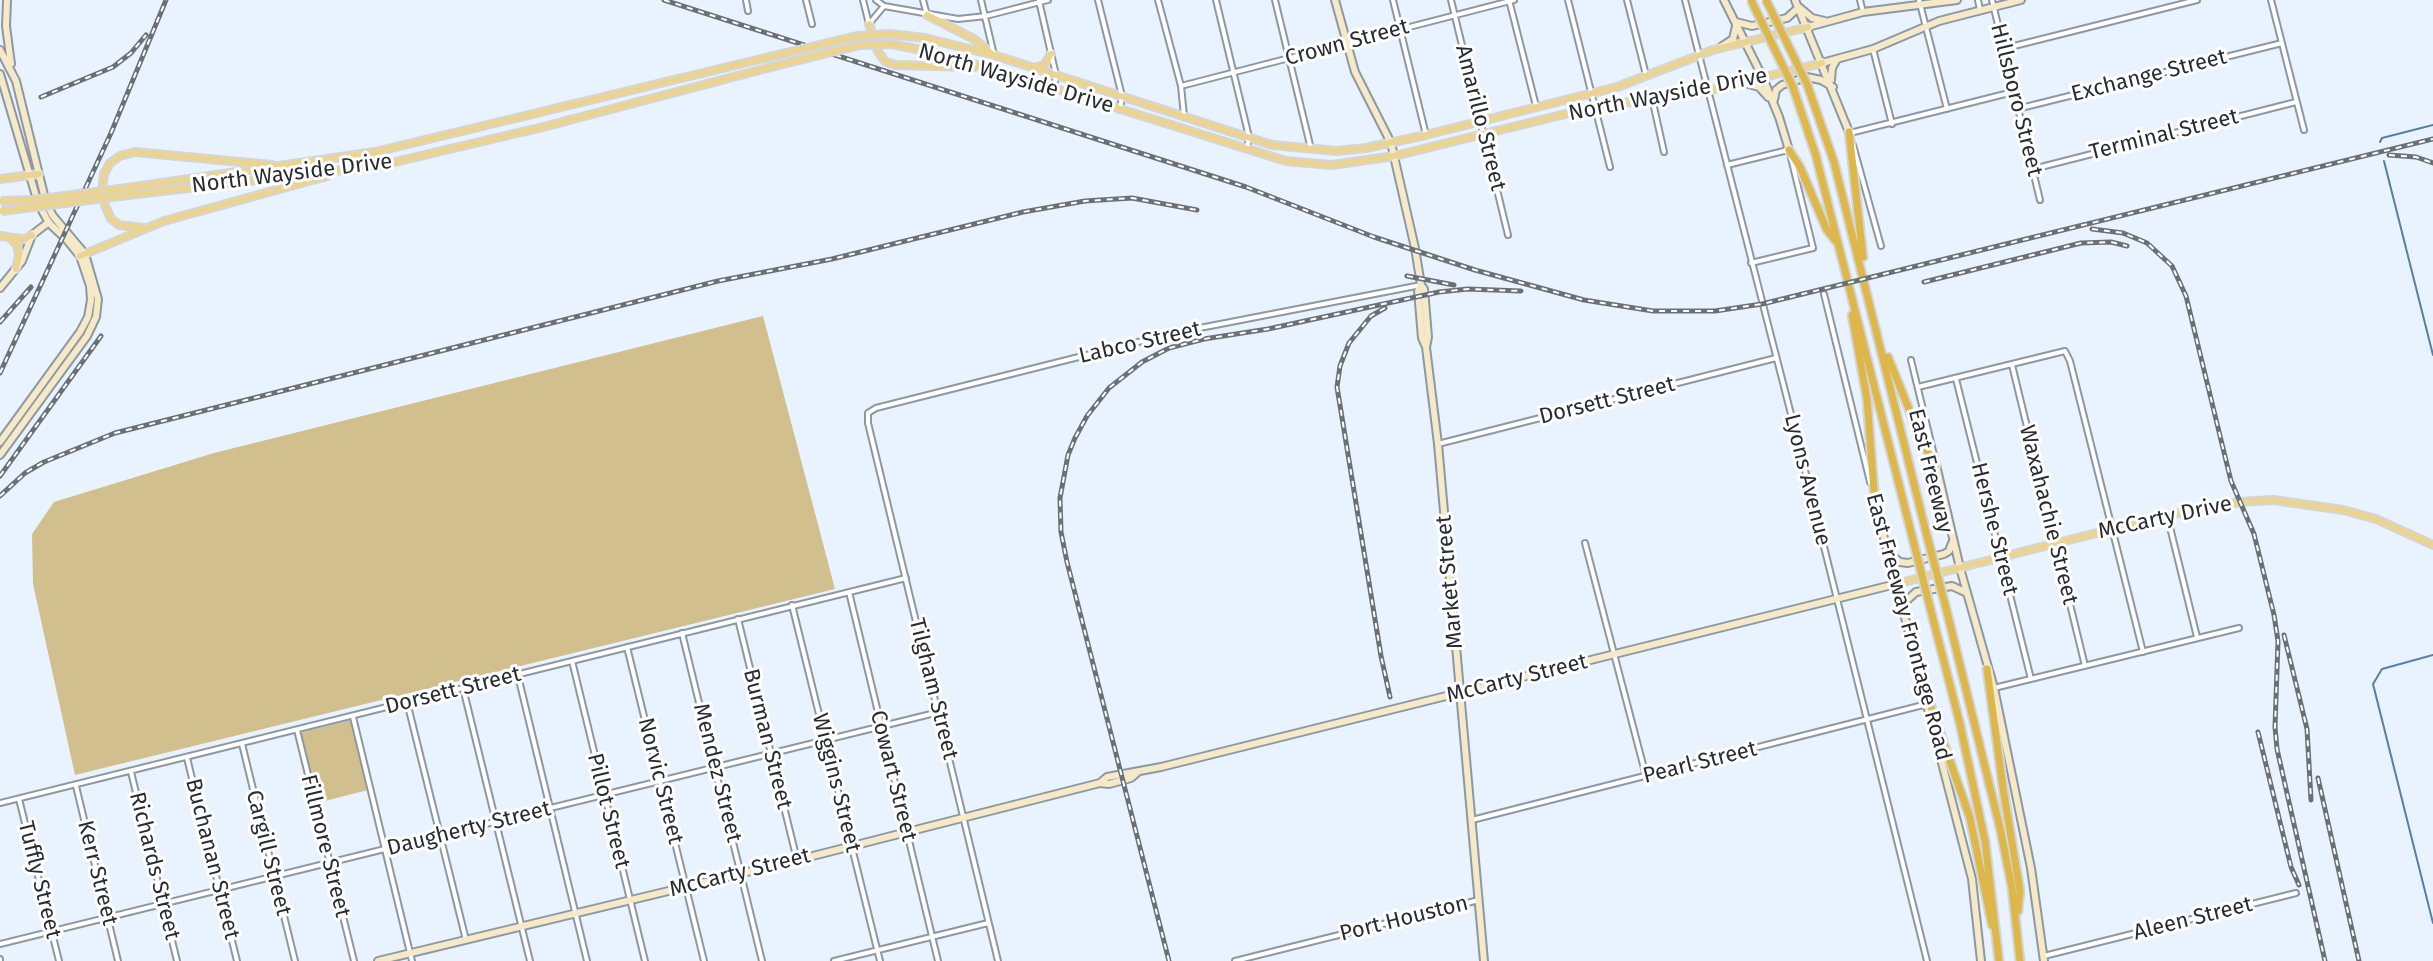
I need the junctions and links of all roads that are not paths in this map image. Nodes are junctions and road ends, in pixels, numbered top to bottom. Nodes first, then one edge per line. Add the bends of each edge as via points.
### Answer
1 (7, 0) edge
2 (746, 0) edge
3 (806, 0) edge
4 (863, 0) edge
5 (876, 0) edge
6 (923, 0) edge
7 (981, 0) edge
8 (1048, 0) edge
9 (1098, 0) edge
10 (1158, 0) edge
11 (1216, 0) edge
12 (1275, 0) edge
13 (1335, 0) edge
14 (1393, 0) edge
15 (1451, 0) edge
16 (1511, 0) edge
17 (1568, 0) edge
18 (1627, 0) edge
19 (1685, 0) edge
20 (1724, 0) edge
21 (1751, 0) edge
22 (1766, 0) edge
23 (1860, 0) edge
24 (1957, 0) edge
25 (1978, 0) edge
26 (2021, 0) edge
27 (2197, 0) edge
28 (2271, 0) edge
29 (1039, 1) edge
30 (1797, 3) edge
31 (1920, 3) edge
32 (1992, 3) edge
33 (884, 6) junction
34 (1980, 10) junction
35 (748, 11) dead end
36 (1863, 12) junction
37 (1455, 14) junction
38 (927, 15) junction
39 (986, 16) junction
40 (1829, 21) junction
41 (1736, 22) junction
42 (812, 24) dead end
43 (869, 24) junction
44 (1926, 26) junction
45 (1808, 27) junction
46 (1400, 28) junction
47 (1746, 42) junction
48 (1346, 43) junction
49 (2282, 43) junction
50 (1873, 49) junction
51 (2002, 49) junction
52 (0, 50) edge
53 (1713, 50) junction
54 (1051, 54) junction
55 (994, 55) junction
56 (1698, 55) junction
57 (1290, 57) junction
58 (1837, 59) junction
59 (1822, 63) junction
60 (983, 67) junction
61 (1032, 68) junction
62 (1235, 73) junction
63 (0, 74) edge
64 (1056, 75) junction
65 (1646, 77) junction
66 (1763, 78) junction
67 (16, 81) junction
68 (1741, 83) junction
69 (1181, 86) junction
70 (1833, 87) junction
71 (1054, 88) junction
72 (18, 91) junction
73 (1707, 91) junction
74 (2013, 92) junction
75 (7, 93) junction
76 (1590, 93) junction
77 (1122, 96) junction
78 (1652, 98) junction
79 (2296, 102) junction
80 (1536, 106) junction
81 (1775, 106) junction
82 (1594, 107) junction
83 (1947, 109) junction
84 (2017, 109) junction
85 (1120, 110) junction
86 (1184, 116) junction
87 (1480, 122) junction
88 (1892, 124) junction
89 (2304, 130) dead end
90 (1849, 132) junction
91 (1426, 135) junction
92 (1483, 135) junction
93 (1249, 137) junction
94 (1391, 143) junction
95 (1312, 150) junction
96 (1789, 150) junction
97 (1247, 151) junction
98 (1664, 152) dead end
99 (1394, 156) junction
100 (35, 161) junction
101 (27, 163) junction
102 (296, 165) junction
103 (1727, 165) junction
104 (1610, 167) dead end
105 (2033, 169) junction
106 (344, 171) junction
107 (39, 174) junction
108 (30, 176) junction
109 (0, 179) edge
110 (127, 191) junction
111 (2040, 200) dead end
112 (1, 205) edge
113 (53, 216) junction
114 (49, 223) junction
115 (144, 228) junction
116 (32, 235) junction
117 (1508, 235) dead end
118 (0, 236) edge
119 (9, 237) junction
120 (1837, 243) junction
121 (1881, 246) dead end
122 (82, 255) junction
123 (1751, 263) junction
124 (16, 269) junction
125 (1421, 285) junction
126 (0, 288) edge
127 (1824, 294) dead end
128 (1851, 297) junction
129 (1870, 303) junction
130 (1874, 318) junction
131 (1776, 358) junction
132 (1911, 360) dead end
133 (2012, 365) junction
134 (1956, 379) junction
135 (1918, 387) junction
136 (868, 417) joint
137 (4, 440) edge
138 (1438, 444) junction
139 (0, 455) edge
140 (1936, 465) junction
141 (1875, 504) junction
142 (2167, 515) junction
143 (2111, 529) junction
144 (1953, 534) junction
145 (1585, 543) dead end
146 (2055, 543) junction
147 (2433, 545) edge
148 (1887, 552) junction
149 (2002, 558) junction
150 (1960, 568) junction
151 (906, 578) junction
152 (1896, 584) junction
153 (849, 592) junction
154 (1967, 594) junction
155 (1837, 598) junction
156 (792, 605) junction
157 (1903, 615) junction
158 (738, 619) junction
159 (2239, 628) dead end
160 (682, 633) junction
161 (2197, 638) junction
162 (627, 647) junction
163 (2143, 652) junction
164 (1615, 654) junction
165 (572, 661) junction
166 (2085, 666) junction
167 (1987, 669) junction
168 (1918, 670) junction
169 (518, 675) junction
170 (2031, 679) junction
171 (463, 688) junction
172 (1994, 688) junction
173 (1460, 693) junction
174 (407, 702) junction
175 (1927, 704) junction
176 (939, 712) junction
177 (353, 717) junction
178 (1867, 721) junction
179 (880, 727) junction
180 (297, 730) junction
181 (825, 740) junction
182 (242, 744) junction
183 (770, 753) junction
184 (187, 758) junction
185 (715, 768) junction
186 (131, 772) junction
187 (1646, 776) junction
188 (660, 781) junction
189 (76, 786) junction
190 (604, 795) junction
191 (19, 799) junction
192 (0, 803) edge
193 (549, 809) junction
194 (964, 817) junction
195 (1472, 820) junction
196 (494, 823) junction
197 (907, 832) junction
198 (439, 837) junction
199 (852, 846) junction
200 (384, 851) junction
201 (797, 860) junction
202 (329, 865) junction
203 (741, 872) junction
204 (274, 877) junction
205 (685, 887) junction
206 (219, 891) junction
207 (2296, 893) dead end
208 (630, 900) junction
209 (1479, 900) junction
210 (163, 904) junction
211 (575, 913) junction
212 (108, 919) junction
213 (2017, 921) junction
214 (988, 923) junction
215 (522, 926) junction
216 (52, 931) junction
217 (932, 936) junction
218 (466, 940) junction
219 (0, 944) edge
220 (877, 950) junction
221 (411, 957) edge
222 (2044, 958) edge
223 (59, 961) edge
224 (118, 961) edge
225 (177, 961) edge
226 (237, 961) edge
227 (295, 961) edge
228 (354, 961) edge
229 (378, 961) edge
230 (530, 961) edge
231 (587, 961) edge
232 (645, 961) edge
233 (704, 961) edge
234 (762, 961) edge
235 (834, 961) edge
236 (880, 961) edge
237 (938, 961) edge
238 (998, 961) edge
239 (1235, 961) edge
240 (1484, 961) edge
241 (1927, 961) edge
242 (1981, 961) edge
243 (1999, 961) edge
244 (2020, 961) edge

1 - 67 main road
2 - 35 street
3 - 42 street
4 - 43 street
5 - 33 street
6 - 38 street
7 - 39 street
8 - 29 street
9 - 77 street
10 - 69 street
11 - 62 street
12 - 57 street
13 - 48 main road, Market Street
14 - 46 street
15 - 37 street, Amarillo Street
16 - 37 street, Crown Street
16 - 80 street
17 - 76 street
18 - 65 street
19 - 56 street, Lyons Avenue
20 - 41 main road
21 - 120 highway, East Freeway, bridge via 1808,127
22 - 129 highway, East Freeway, bridge via 1807,84 1834,162
23 - 36 street
24 - 31 main road, North Wayside Drive
25 - 34 street, Hillsboro Street
26 - 32 main road, North Wayside Drive
27 - 51 street
28 - 49 street
29 - 39 street
29 - 54 street
30 - 40 main road via 1812,18
30 - 41 main road via 1787,18 1752,26
30 - 45 main road
31 - 36 main road, North Wayside Drive
31 - 44 street
32 - 34 main road, North Wayside Drive
32 - 51 street, Hillsboro Street
33 - 38 street
33 - 43 street
34 - 44 main road, North Wayside Drive
36 - 40 main road, North Wayside Drive
37 - 46 street, Crown Street
37 - 87 street, Amarillo Street
38 - 39 street
38 - 55 main road
39 - 55 street
40 - 45 main road, North Wayside Drive
41 - 47 main road
41 - 53 main road via 1733,39
43 - 60 main road via 886,62
44 - 50 main road, North Wayside Drive
44 - 83 street
45 - 47 main road, North Wayside Drive
45 - 59 main road
46 - 48 street, Crown Street
46 - 91 street
47 - 53 main road, North Wayside Drive
47 - 66 main road
48 - 57 street, Crown Street
48 - 94 main road, Market Street
49 - 79 street
49 - 84 street, Exchange Street
50 - 58 main road, North Wayside Drive
50 - 88 street
51 - 74 street, Hillsboro Street
52 - 67 main road
53 - 56 main road, North Wayside Drive
54 - 61 main road via 1044,65
54 - 64 street
55 - 61 main road, North Wayside Drive
55 - 102 main road, North Wayside Drive, bridge via 890,34 835,40 399,147
56 - 65 main road, North Wayside Drive
56 - 73 street, Lyons Avenue
57 - 62 street, Crown Street
57 - 95 street
58 - 59 main road, North Wayside Drive
58 - 70 main road
59 - 66 main road, North Wayside Drive
59 - 70 main road
60 - 71 main road, North Wayside Drive
60 - 106 main road, North Wayside Drive, bridge via 891,44 841,49 443,151
61 - 64 main road, North Wayside Drive
62 - 69 street, Crown Street
62 - 93 street
63 - 75 main road
64 - 71 street
64 - 77 main road, North Wayside Drive
65 - 76 main road, North Wayside Drive
66 - 68 main road, North Wayside Drive
66 - 81 main road
67 - 72 main road
68 - 73 main road, North Wayside Drive
68 - 81 main road via 1759,87
69 - 86 street
70 - 81 main road via 1815,77 1795,81 1776,90
70 - 90 main road
71 - 85 main road, North Wayside Drive
72 - 75 main road
72 - 100 main road
73 - 78 main road, North Wayside Drive
73 - 103 street, Lyons Avenue
74 - 83 street
74 - 84 street, Hillsboro Street
75 - 101 main road
76 - 80 main road, North Wayside Drive
76 - 82 street
77 - 85 street
77 - 86 main road, North Wayside Drive
78 - 82 main road, North Wayside Drive
78 - 98 street
79 - 89 street
79 - 105 street, Terminal Street
80 - 87 main road, North Wayside Drive
81 - 96 main road
82 - 92 main road, North Wayside Drive
82 - 104 street
83 - 88 street
84 - 105 street, Hillsboro Street
85 - 97 main road, North Wayside Drive
86 - 93 main road, North Wayside Drive
87 - 91 main road, North Wayside Drive
87 - 92 street, Amarillo Street
88 - 90 street
90 - 121 street
90 - 129 highway
91 - 94 main road, North Wayside Drive
92 - 99 main road, North Wayside Drive
92 - 117 street, Amarillo Street
93 - 95 main road, North Wayside Drive
93 - 97 street
94 - 95 main road, North Wayside Drive
94 - 99 main road, Market Street
96 - 103 street
96 - 120 highway
96 - 123 street via 1813,248
97 - 99 main road, North Wayside Drive via 1312,164
99 - 125 main road, Market Street
100 - 101 main road
100 - 107 main road
101 - 108 main road
102 - 110 main road, North Wayside Drive
102 - 115 main road via 140,152 120,156 104,174 105,205 119,225
103 - 123 street, Lyons Avenue
105 - 111 street, Hillsboro Street
106 - 110 main road, North Wayside Drive
106 - 115 main road
107 - 108 main road
107 - 113 main road
108 - 109 main road
108 - 114 main road
110 - 112 main road, North Wayside Drive, bridge
110 - 112 main road, North Wayside Drive, bridge
113 - 114 main road
113 - 122 main road
114 - 116 main road
114 - 122 main road
115 - 122 main road
116 - 119 main road
116 - 124 main road
118 - 119 main road
119 - 124 main road via 19,248
120 - 128 highway, East Freeway
122 - 137 main road via 91,290 86,322
123 - 131 street, Lyons Avenue
124 - 126 main road
125 - 136 street, Labco Street via 1174,333 876,408
125 - 138 main road, Market Street via 1422,338
127 - 141 street, East Freeway Frontage Road
128 - 141 highway via 1852,330 1867,399
128 - 243 highway, East Freeway, bridge via 1960,724 1985,841
129 - 130 highway, East Freeway
130 - 140 highway via 1897,383
130 - 213 highway, East Freeway, bridge via 2000,828
131 - 138 street, Dorsett Street
131 - 155 street, Lyons Avenue
132 - 135 street
133 - 134 street
133 - 143 street via 2065,351
133 - 146 street, Waxahachie Street
134 - 135 street
134 - 149 street, Hershe Street
135 - 140 street
136 - 151 street, Tilgham Street
137 - 139 main road
138 - 173 main road, Market Street
140 - 144 main road
141 - 148 main road, East Freeway Frontage Road
142 - 143 main road, McCarty Drive
142 - 147 main road, McCarty Drive via 2239,502 2295,502 2364,515
142 - 161 street
143 - 146 main road, McCarty Drive
143 - 163 street
144 - 148 main road via 1952,547 1944,554 1908,563
144 - 150 main road
145 - 164 street
146 - 149 main road, McCarty Drive
146 - 166 street, Waxahachie Street
148 - 152 main road, East Freeway Frontage Road
149 - 150 main road, McCarty Drive
149 - 170 street, Hershe Street
150 - 152 main road, McCarty Drive
150 - 154 main road
151 - 153 street, Dorsett Street
151 - 176 street, Tilgham Street
152 - 155 main road, McCarty Street
152 - 157 main road, East Freeway Frontage Road
153 - 156 street, Dorsett Street
153 - 179 street, Cowart Street
154 - 157 main road via 1952,586 1916,592 1905,602
154 - 167 main road
155 - 164 main road, McCarty Street
155 - 178 street, Lyons Avenue
156 - 158 street, Dorsett Street
156 - 181 street, Wiggins Street
157 - 168 main road, East Freeway Frontage Road
158 - 160 street, Dorsett Street
158 - 183 street, Burman Street
159 - 161 street
160 - 162 street, Dorsett Street
160 - 185 street, Mendez Street
161 - 163 street
162 - 165 street, Dorsett Street
162 - 188 street, Norvic Street
163 - 166 street
164 - 173 main road, McCarty Street
164 - 187 street
165 - 169 street, Dorsett Street
165 - 190 street, Pillot Street
166 - 170 street
167 - 172 main road
167 - 213 highway via 2020,891
168 - 175 main road, East Freeway Frontage Road
168 - 243 highway via 1970,818
169 - 171 street, Dorsett Street
169 - 193 street
170 - 172 street
171 - 174 street, Dorsett Street
171 - 196 street
172 - 222 main road
173 - 194 main road, McCarty Street
173 - 195 main road, Market Street
174 - 177 street, Dorsett Street
174 - 198 street
175 - 178 street, Pearl Street
175 - 242 main road, East Freeway Frontage Road via 1972,879
176 - 179 street, Daugherty Street
176 - 194 street, Tilgham Street
177 - 180 street, Dorsett Street
177 - 200 street
178 - 187 street, Pearl Street
178 - 241 street, Lyons Avenue
179 - 181 street, Daugherty Street
179 - 197 street, Cowart Street
180 - 182 street, Dorsett Street
180 - 202 street, Fillmore Street
181 - 183 street, Daugherty Street
181 - 199 street, Wiggins Street
182 - 184 street, Dorsett Street
182 - 204 street, Cargill Street
183 - 185 street, Daugherty Street
183 - 201 street, Burman Street
184 - 186 street, Dorsett Street
184 - 206 street, Buchanan Street
185 - 188 street, Daugherty Street
185 - 203 street, Mendez Street
186 - 189 street, Dorsett Street
186 - 210 street, Richards Street
187 - 195 street, Pearl Street
188 - 190 street, Daugherty Street
188 - 205 street, Norvic Street
189 - 191 street, Dorsett Street
189 - 212 street, Kerr Street
190 - 193 street, Daugherty Street
190 - 208 street, Pillot Street
191 - 192 street, Dorsett Street
191 - 216 street, Tuffly Street
193 - 196 street, Daugherty Street
193 - 211 street
194 - 197 main road, McCarty Street
194 - 214 street, Tilgham Street
195 - 209 main road, Market Street
196 - 198 street, Daugherty Street
196 - 215 street
197 - 199 main road, McCarty Street
197 - 217 street, Cowart Street
198 - 200 street, Daugherty Street
198 - 218 street
199 - 201 main road, McCarty Street
199 - 220 street, Wiggins Street
200 - 202 street, Daugherty Street
200 - 221 street
201 - 203 main road, McCarty Street
202 - 204 street, Daugherty Street
202 - 228 street, Fillmore Street
203 - 205 main road, McCarty Street
203 - 234 street, Mendez Street
204 - 206 street, Daugherty Street
204 - 227 street, Cargill Street
205 - 208 main road, McCarty Street
205 - 233 street, Norvic Street
206 - 210 street, Daugherty Street
206 - 226 street, Buchanan Street
207 - 222 street, Aleen Street
208 - 211 main road, McCarty Street
208 - 232 street, Pillot Street
209 - 239 street, Port Houston
209 - 240 main road, Market Street
210 - 212 street, Daugherty Street
210 - 225 street, Richards Street
211 - 215 main road, McCarty Street
211 - 231 street
212 - 216 street, Daugherty Street
212 - 224 street, Kerr Street
213 - 244 highway, East Freeway
214 - 217 street
214 - 238 street, Tilgham Street
215 - 218 main road, McCarty Street
215 - 230 street
216 - 219 street, Daugherty Street
216 - 223 street, Tuffly Street
217 - 220 street
217 - 237 street, Cowart Street
218 - 221 main road, McCarty Street
220 - 235 street
220 - 236 street, Wiggins Street
221 - 229 main road, McCarty Street

